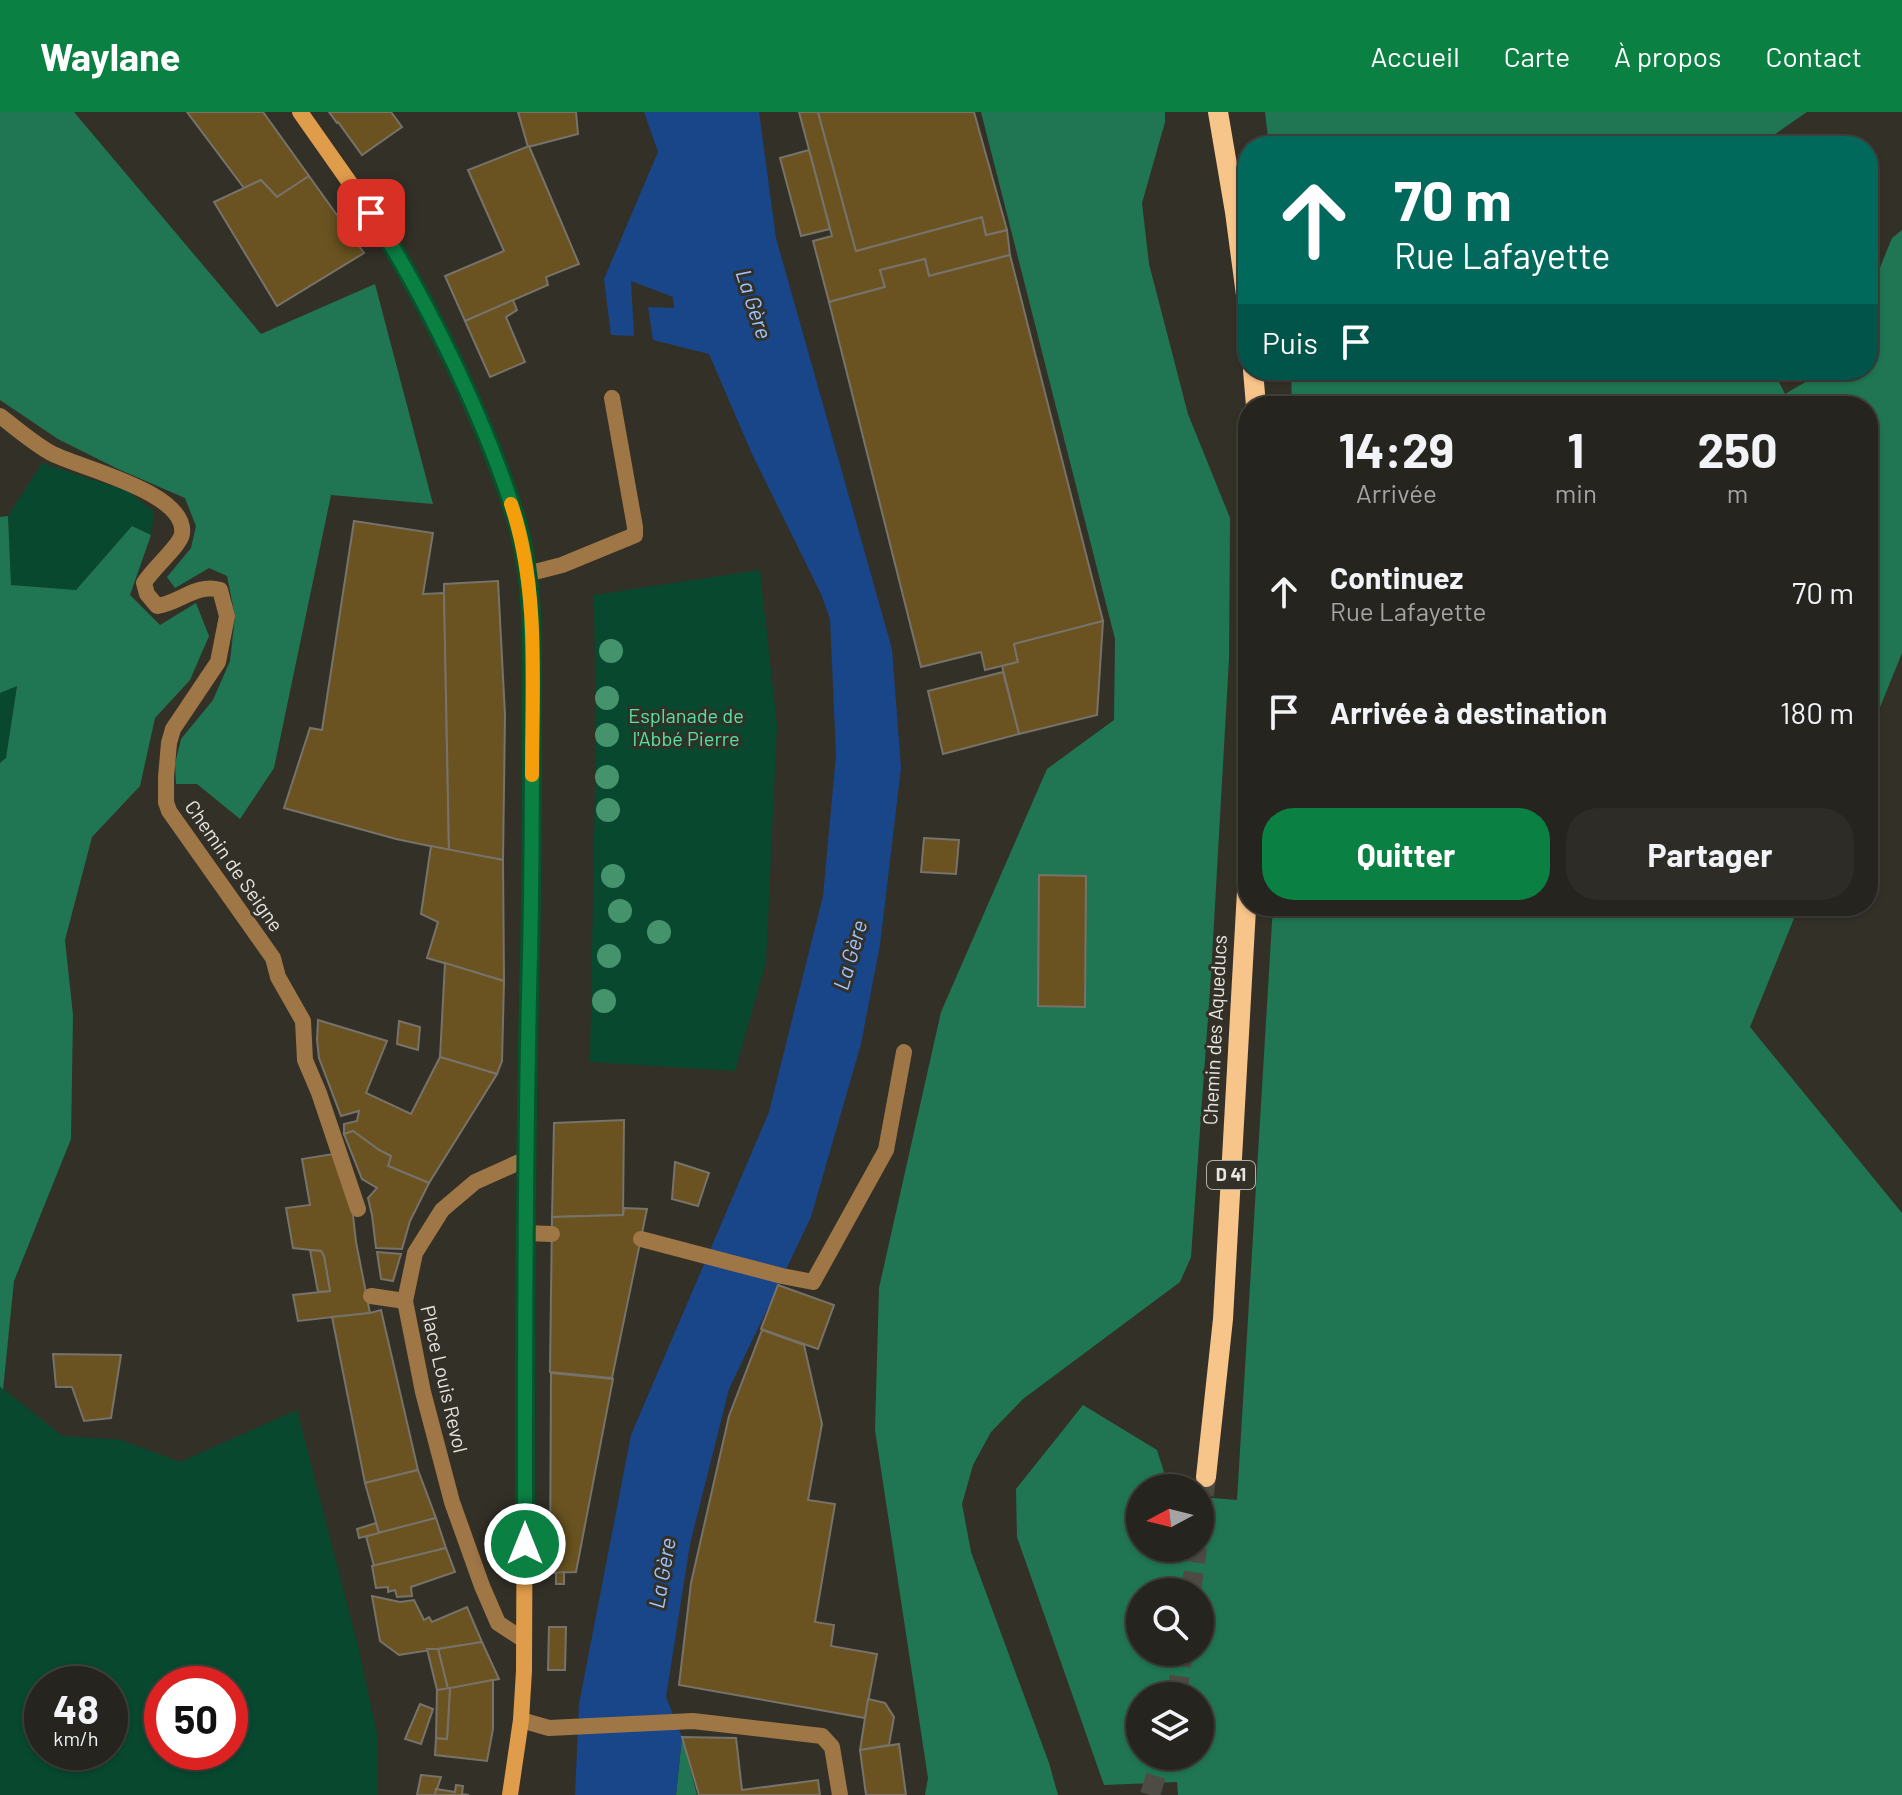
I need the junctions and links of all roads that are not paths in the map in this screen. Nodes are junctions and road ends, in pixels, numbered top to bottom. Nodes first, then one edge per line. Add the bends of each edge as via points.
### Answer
1 (300, 112) edge
2 (1218, 112) edge
3 (1238, 235) edge
4 (612, 398) dead end
5 (0, 416) edge
6 (527, 574) junction
7 (1246, 916) edge
8 (904, 1052) dead end
9 (526, 1159) junction
10 (358, 1209) dead end
11 (526, 1233) junction
12 (552, 1234) dead end
13 (641, 1239) dead end
14 (371, 1296) dead end
15 (405, 1301) junction
16 (1206, 1474) tunnel mouth
17 (524, 1640) junction
18 (521, 1720) junction
19 (510, 1795) edge
20 (840, 1795) edge

1 - 6 main road via 393,246 421,296 497,463 518,524
2 - 3 main road
4 - 6 street via 635,535
5 - 10 street, Chemin de Seigne via 50,452 169,505 182,534 144,583 157,606 195,590 220,590 227,616 218,662 173,729 166,802 273,958 303,1021 305,1060
6 - 9 main road via 533,837
7 - 16 main road, Chemin des Aqueducs / D 41 via 1223,1319
8 - 13 street via 886,1150 813,1282
9 - 11 main road
9 - 15 street, Place Louis Revol via 475,1182 442,1210 415,1253
11 - 12 street
11 - 17 main road
14 - 15 street
15 - 17 street, Place Louis Revol via 452,1502 498,1623
17 - 18 main road
18 - 19 main road
18 - 20 street via 549,1728 693,1721 822,1736 832,1747

